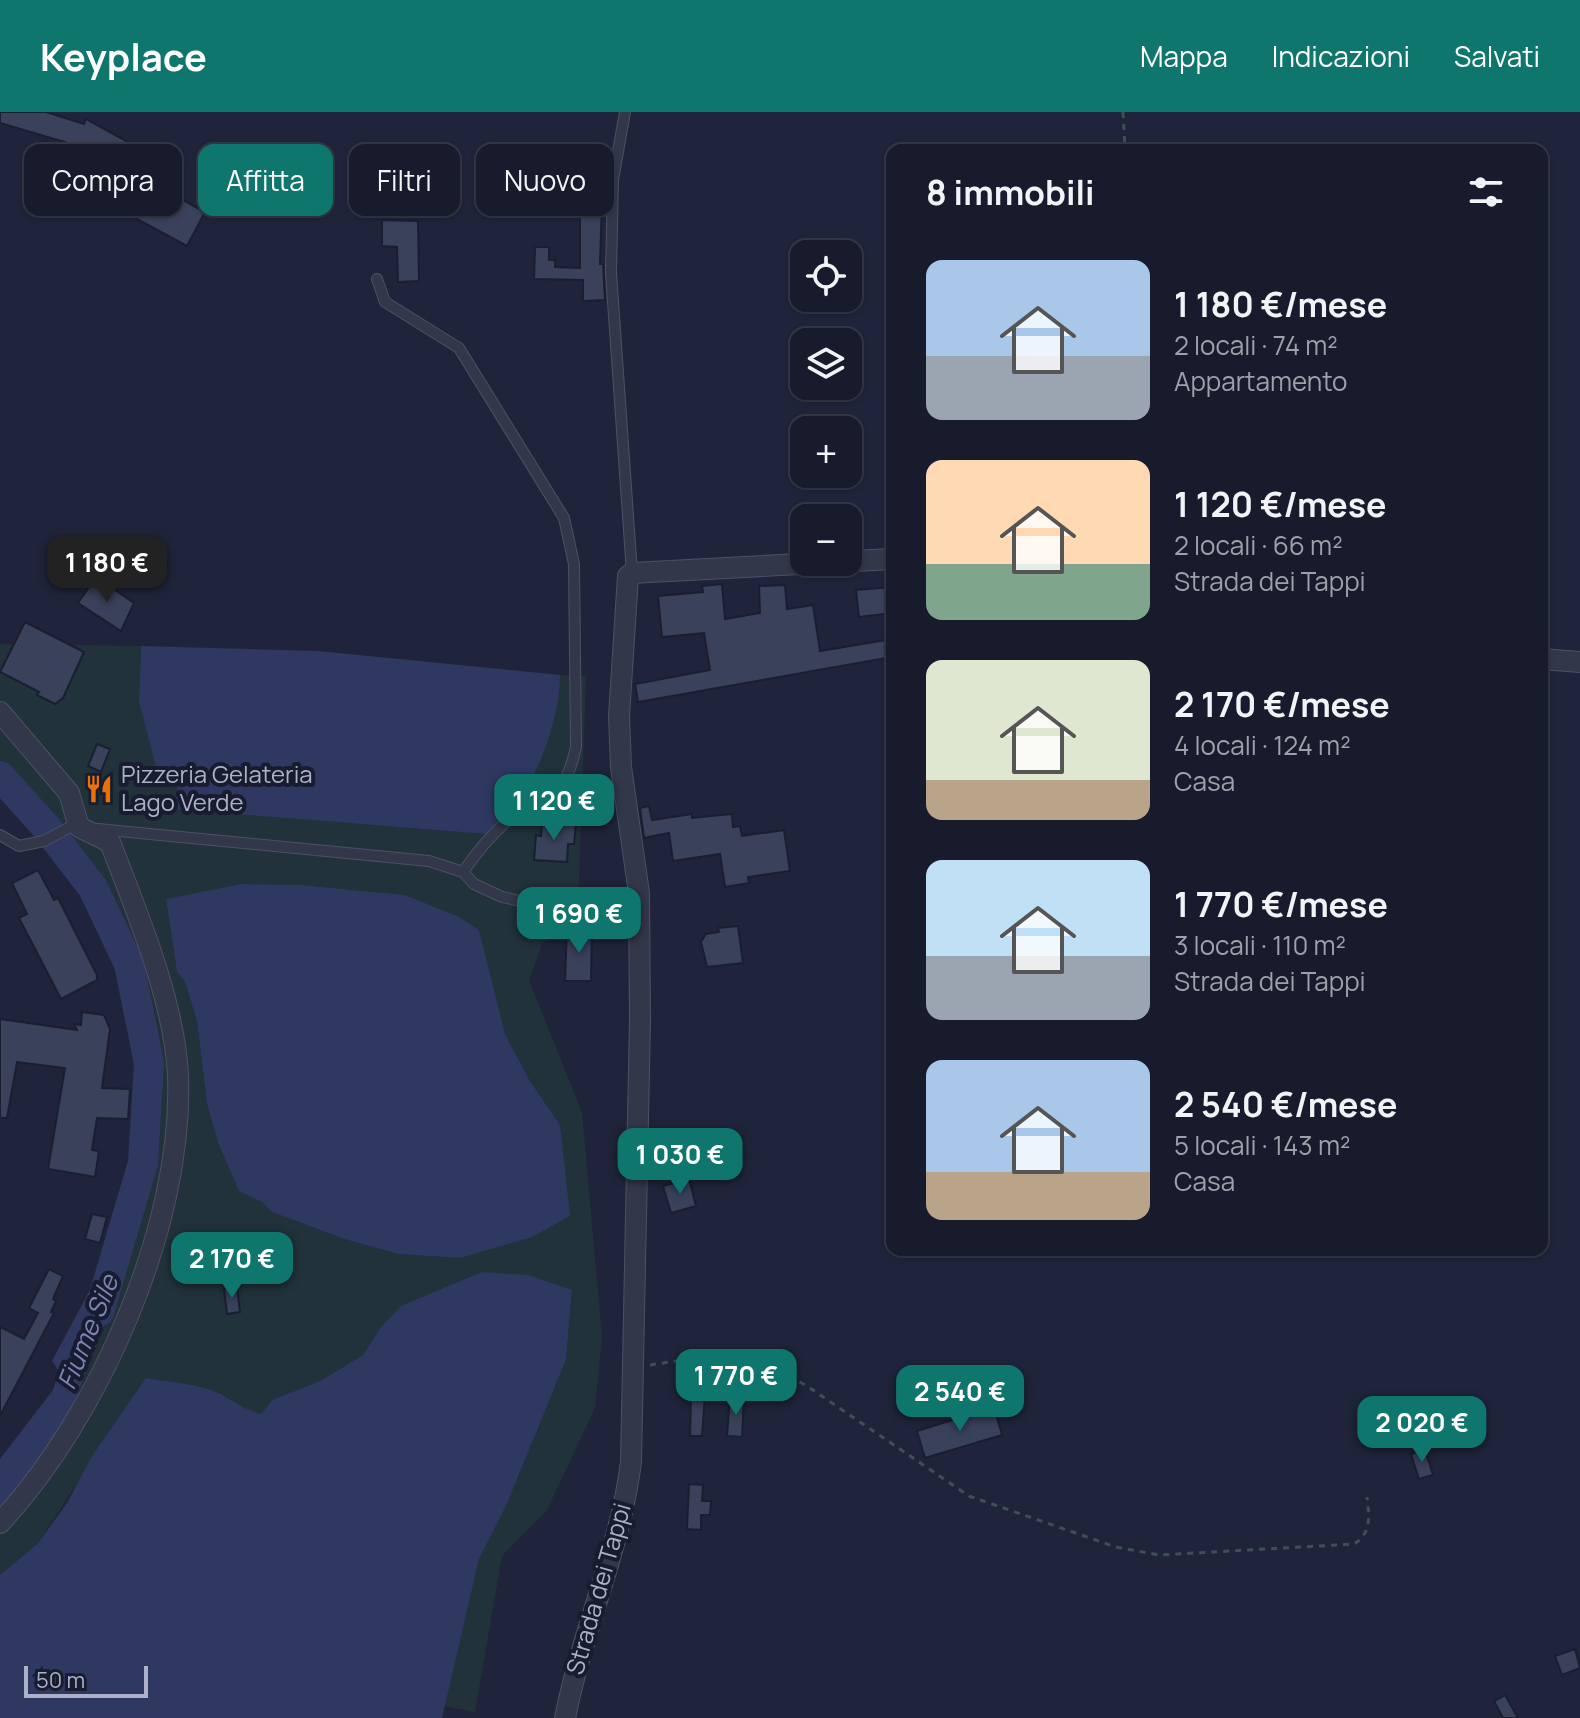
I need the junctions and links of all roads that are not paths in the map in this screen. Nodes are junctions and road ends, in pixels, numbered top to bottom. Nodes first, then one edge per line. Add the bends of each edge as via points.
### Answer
1 (625, 112) edge
2 (377, 279) dead end
3 (886, 559) edge
4 (632, 573) junction
5 (1548, 659) edge
6 (1580, 662) edge
7 (0, 712) edge
8 (71, 829) junction
9 (0, 835) edge
10 (463, 872) junction
11 (639, 903) junction
12 (0, 1523) edge
13 (565, 1718) edge

1 - 4 lane via 613,180 611,273
2 - 10 lane via 385,302 459,348 564,518 574,564 572,765 554,794 539,807 510,818
3 - 4 street
4 - 11 street, Strada dei Tappi via 619,716
5 - 6 street
7 - 8 street via 69,793
8 - 9 lane via 19,846
8 - 10 lane via 429,861
8 - 12 street via 110,842 151,955 178,1074 175,1146 155,1237 102,1372 52,1459
10 - 11 lane via 474,884 502,897 535,904
11 - 13 street, Strada dei Tappi via 635,1368 626,1502

